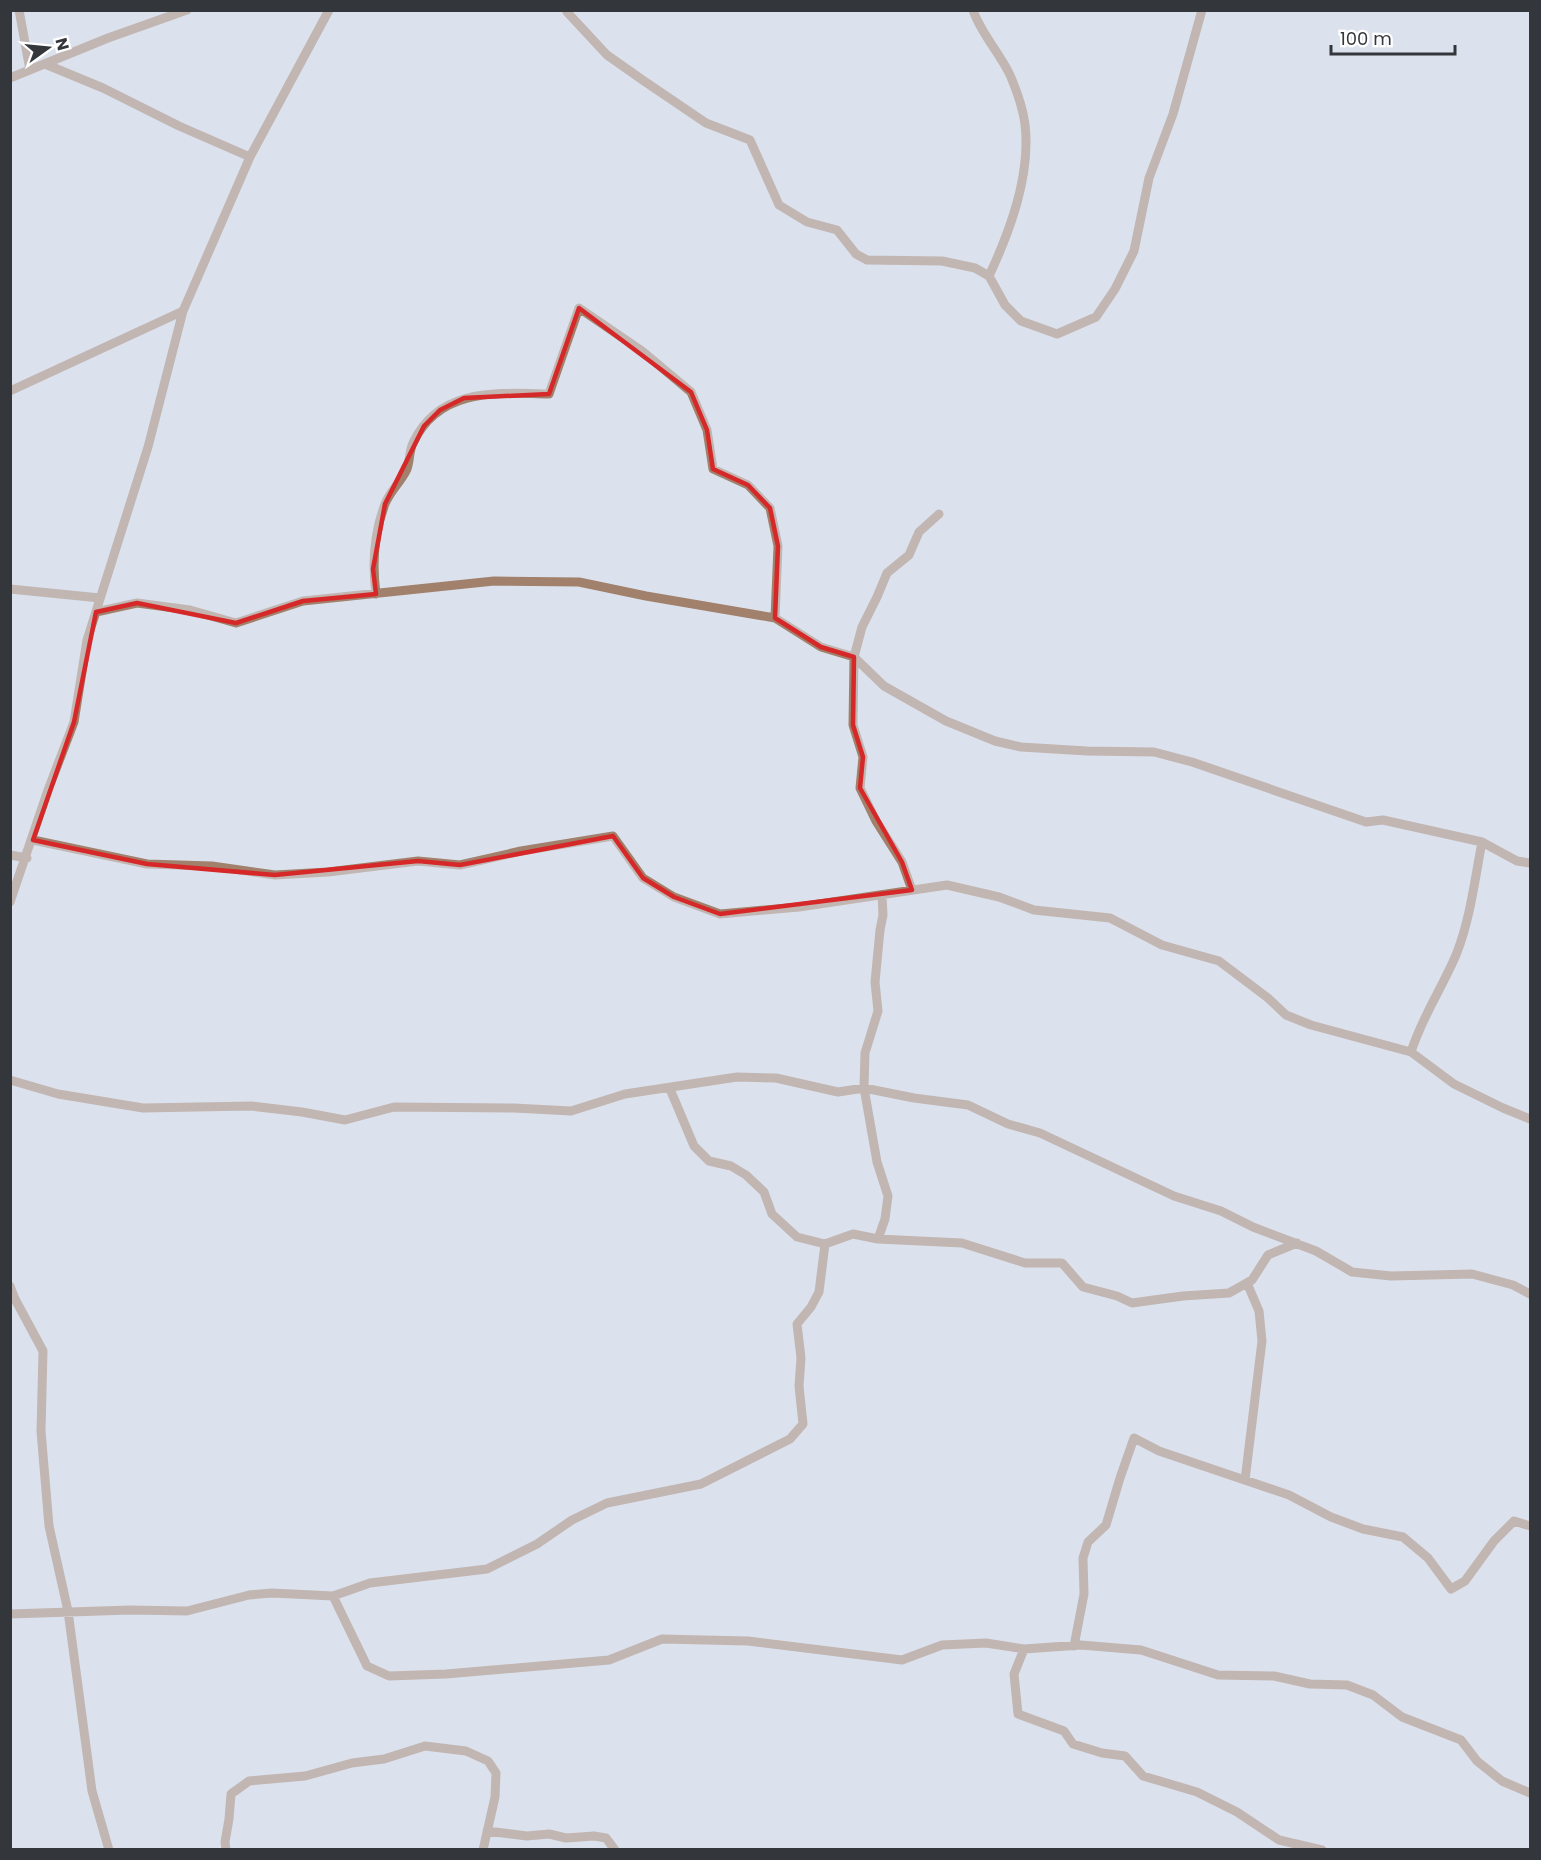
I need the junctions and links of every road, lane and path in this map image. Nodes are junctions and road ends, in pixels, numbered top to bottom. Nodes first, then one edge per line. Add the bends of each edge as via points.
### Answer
1 (19, 10) edge
2 (187, 10) edge
3 (329, 10) edge
4 (568, 10) edge
5 (973, 10) edge
6 (1202, 10) edge
7 (45, 64) junction
8 (30, 70) junction
9 (10, 78) edge
10 (250, 157) junction
11 (989, 276) junction
12 (183, 311) junction
13 (10, 391) edge
14 (939, 514) dead end
15 (10, 589) edge
16 (376, 594) junction
17 (100, 598) junction
18 (96, 612) junction
19 (775, 618) junction
20 (854, 657) junction
21 (33, 840) junction
22 (1482, 842) junction
23 (10, 855) edge
24 (27, 858) junction
25 (1530, 863) edge
26 (912, 890) junction
27 (882, 896) junction
28 (10, 902) edge
29 (1412, 1052) junction
30 (10, 1080) edge
31 (864, 1088) junction
32 (670, 1089) junction
33 (1530, 1119) edge
34 (878, 1239) junction
35 (1297, 1243) junction
36 (825, 1244) junction
37 (1247, 1282) junction
38 (10, 1286) edge
39 (1530, 1294) edge
40 (1245, 1479) junction
41 (1530, 1526) edge
42 (333, 1596) junction
43 (68, 1611) junction
44 (10, 1614) edge
45 (1074, 1646) junction
46 (1024, 1649) junction
47 (1530, 1793) edge
48 (487, 1831) junction
49 (108, 1850) edge
50 (226, 1850) edge
51 (483, 1850) edge
52 (615, 1850) edge
53 (1322, 1850) edge

1 - 8 street
2 - 7 street
3 - 10 street
4 - 11 street via 607,55 706,123 750,140 779,205 807,222 837,230 856,254 867,260 942,261 975,268
5 - 11 street via 1009,74 1026,140 1007,238
6 - 11 street via 1173,114 1149,178 1134,251 1096,317 1057,334 1021,321 1005,305
7 - 8 street
7 - 10 street
8 - 9 street
10 - 12 street
12 - 13 street
12 - 17 street via 148,447
14 - 20 street via 919,532 909,555 887,573 862,627
15 - 17 street
16 - 18 street via 303,601 236,623 190,610 137,603
16 - 19 street via 494,581 579,582
16 - 19 street via 373,568 385,504 407,469 412,444 424,426 440,410 464,398 490,393 549,394 579,308 642,351 692,392 707,430 713,469 748,485 771,508 778,546
17 - 18 street
18 - 21 street via 87,640 74,722
19 - 20 street via 821,647
20 - 22 street via 884,686 946,721 995,741 1021,747 1154,752 1366,822 1383,820
20 - 26 street via 853,725 863,757 860,788 902,861
21 - 24 street
21 - 27 street via 147,864 212,866 275,875 418,861 460,865 613,836 643,878 674,897 720,914
22 - 25 street via 1517,861
22 - 29 street via 1457,953 1418,1028
23 - 24 street
24 - 28 street
26 - 27 street
26 - 29 street via 947,885 1034,910 1110,918 1162,945 1219,962 1286,1016
27 - 31 street via 875,982 878,1011 865,1053
29 - 33 street via 1454,1084
30 - 32 street via 58,1094 143,1108 251,1106 345,1120 394,1107 571,1111 625,1094
31 - 32 street via 838,1092 776,1078 737,1077
31 - 34 street via 877,1162 888,1196
31 - 35 street via 968,1105 1008,1124 1040,1133 1174,1196
32 - 36 street via 694,1146 709,1161 731,1166 746,1175 764,1192 772,1214 797,1237
34 - 36 street via 854,1234
34 - 37 street via 962,1243 1025,1263 1062,1263 1083,1287 1132,1303 1230,1293
35 - 37 street via 1268,1255
35 - 39 street via 1352,1272 1391,1276 1472,1274
36 - 42 street via 819,1292 797,1324 803,1424 790,1439 701,1484 606,1503 487,1569 370,1583
37 - 40 street via 1259,1311 1262,1341
38 - 43 street via 43,1351 41,1431 49,1526
40 - 41 street via 1363,1529 1403,1537 1428,1558 1451,1589 1465,1581 1514,1521
40 - 45 street via 1159,1450 1134,1437 1106,1525 1088,1542 1083,1558 1084,1594
42 - 43 street via 249,1595 187,1611
42 - 46 street via 367,1666 389,1676 609,1660 662,1639 747,1641 902,1660 942,1645 986,1643
43 - 44 street
43 - 49 street via 92,1791
45 - 46 street
45 - 47 street via 1141,1650 1218,1675 1274,1676 1310,1684 1347,1685 1373,1695 1402,1717 1461,1740 1477,1761 1502,1781
46 - 53 street via 1014,1674 1018,1714 1064,1731 1073,1744 1125,1756 1143,1776 1197,1792 1279,1840
48 - 50 street via 496,1773 488,1761 466,1751 425,1746 304,1776 249,1781 231,1794
48 - 51 street
48 - 52 street via 566,1838 594,1836 606,1838

